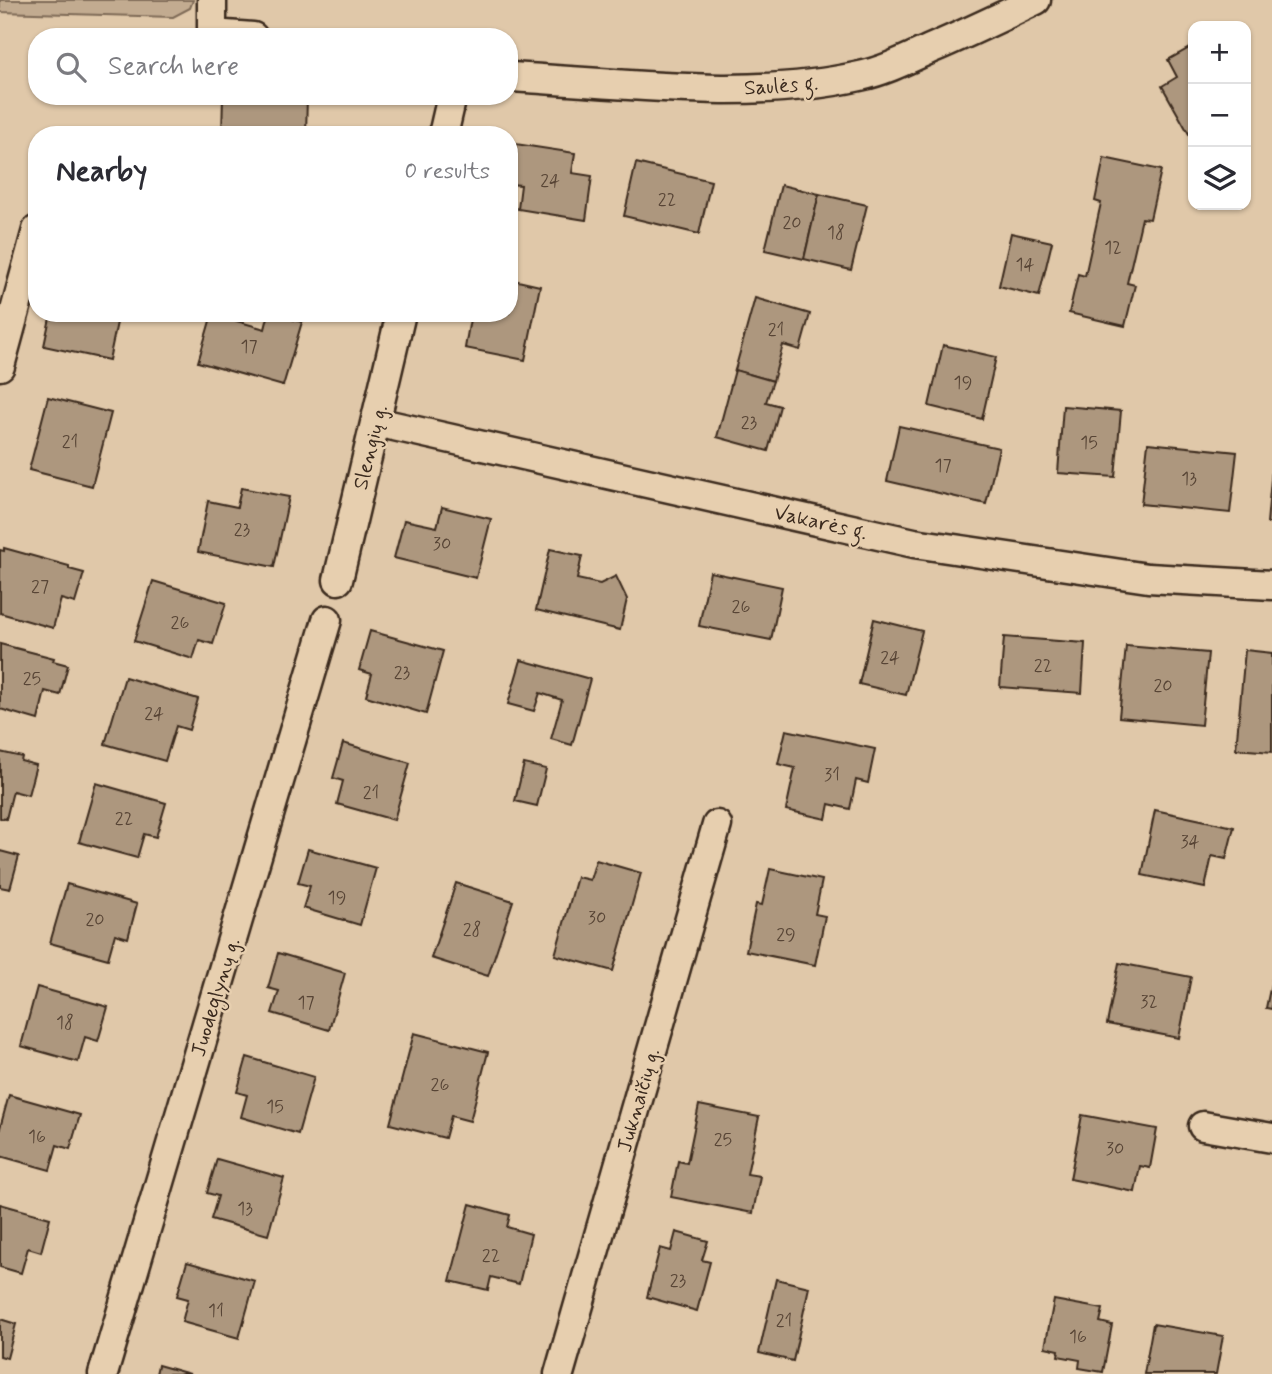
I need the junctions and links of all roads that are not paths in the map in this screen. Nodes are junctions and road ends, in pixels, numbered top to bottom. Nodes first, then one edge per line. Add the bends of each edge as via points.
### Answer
1 (212, 0) edge
2 (1036, 0) edge
3 (212, 28) edge
4 (518, 78) edge
5 (450, 105) edge
6 (445, 126) edge
7 (28, 263) edge
8 (399, 322) edge
9 (0, 366) edge
10 (376, 422) junction
11 (338, 580) dead end
12 (1272, 585) edge
13 (327, 620) dead end
14 (717, 825) dead end
15 (1203, 1126) dead end
16 (1272, 1138) edge
17 (103, 1374) edge
18 (559, 1374) edge

1 - 3 street
2 - 4 street, Saulės g. via 911,58 862,76 814,84 716,89
5 - 6 street
7 - 9 street
8 - 10 street, Slengių g.
10 - 11 street, Slengių g.
10 - 12 street, Vakarės g. via 914,543 1148,578
13 - 17 street, Juodeglynų g.
14 - 18 street, Juknaičių g.
15 - 16 street

